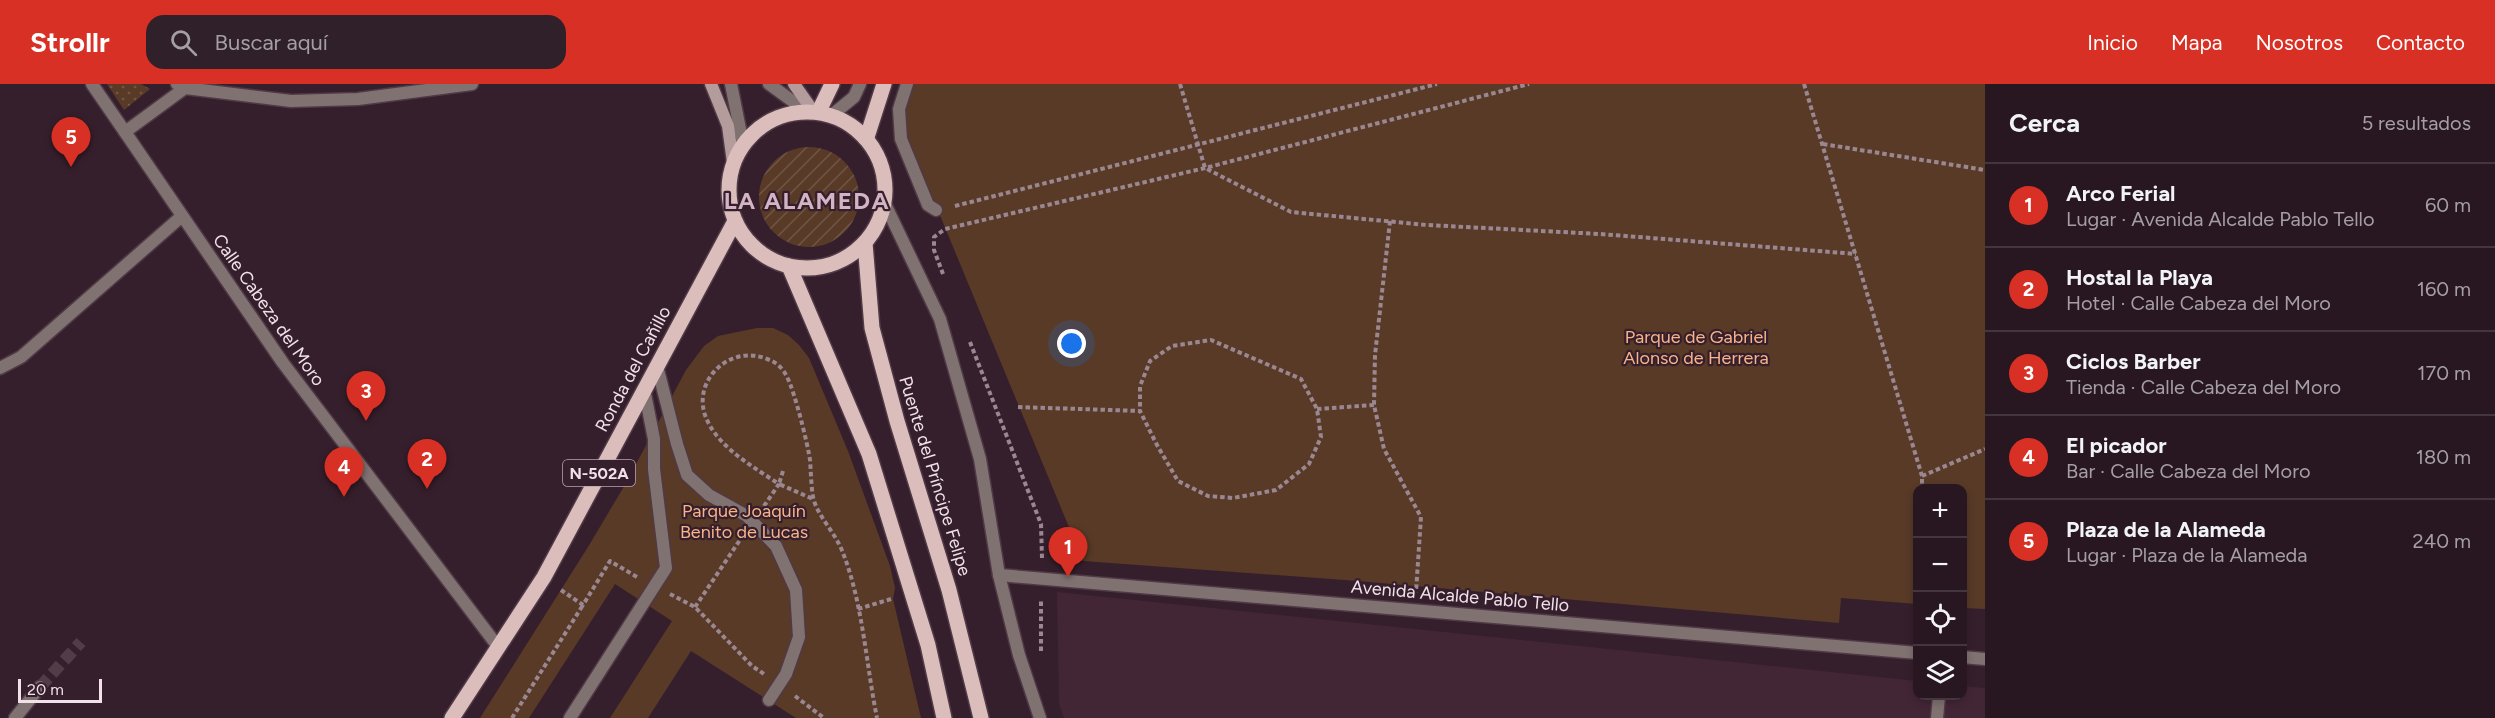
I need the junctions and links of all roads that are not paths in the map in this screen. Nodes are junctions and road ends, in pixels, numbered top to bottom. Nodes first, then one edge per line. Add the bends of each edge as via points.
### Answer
1 (92, 84) edge
2 (472, 84) edge
3 (711, 84) edge
4 (731, 84) edge
5 (769, 84) edge
6 (794, 84) edge
7 (832, 84) edge
8 (860, 84) edge
9 (885, 84) edge
10 (907, 84) edge
11 (181, 86) edge
12 (817, 112) junction
13 (125, 132) junction
14 (867, 137) junction
15 (743, 144) junction
16 (733, 163) junction
17 (885, 204) junction
18 (936, 210) road end
19 (182, 216) junction
20 (735, 221) junction
21 (865, 243) junction
22 (789, 266) junction
23 (657, 366) junction
24 (0, 369) edge
25 (644, 388) junction
26 (999, 575) junction
27 (499, 648) junction
28 (1913, 653) edge
29 (1967, 657) edge
30 (1985, 659) edge
31 (40, 687) tunnel mouth
32 (768, 700) dead end
33 (1939, 700) edge
34 (15, 718) edge
35 (453, 718) edge
36 (570, 718) edge
37 (944, 718) edge
38 (981, 718) edge
39 (1040, 718) edge
40 (1937, 718) edge

1 - 13 street, Calle Cabeza del Moro
2 - 11 street via 358,99 291,101
3 - 16 main road via 728,126
4 - 15 street
5 - 12 street
6 - 12 main road
7 - 12 main road
8 - 12 street via 854,97
9 - 14 main road
10 - 18 street via 899,109 901,139 928,206
11 - 13 street
12 - 14 main road via 851,123
12 - 15 main road via 776,117
13 - 19 street, Calle Cabeza del Moro
14 - 17 main road via 884,169
15 - 16 main road
16 - 20 main road via 728,192
17 - 21 main road via 878,225
17 - 26 street via 940,319 980,459
19 - 24 street via 21,357
19 - 27 street, Calle Cabeza del Moro via 290,373
20 - 22 main road via 748,242 766,257
20 - 23 main road, Ronda del Cañillo / N-502A
21 - 22 main road via 843,260 816,268
21 - 38 main road, Puente del Príncipe Felipe via 872,328 949,590
22 - 37 main road via 869,454 928,645
23 - 25 main road, Ronda del Cañillo / N-502A
23 - 32 street via 687,475 709,495 747,516 776,546 796,590 799,637 786,674
25 - 27 main road, Ronda del Cañillo / N-502A via 544,577
25 - 36 street via 654,439 666,568
26 - 28 street, Avenida Alcalde Pablo Tello
26 - 39 street
27 - 35 main road, Ronda del Cañillo / N-502A
29 - 30 street
31 - 34 street
33 - 40 street

